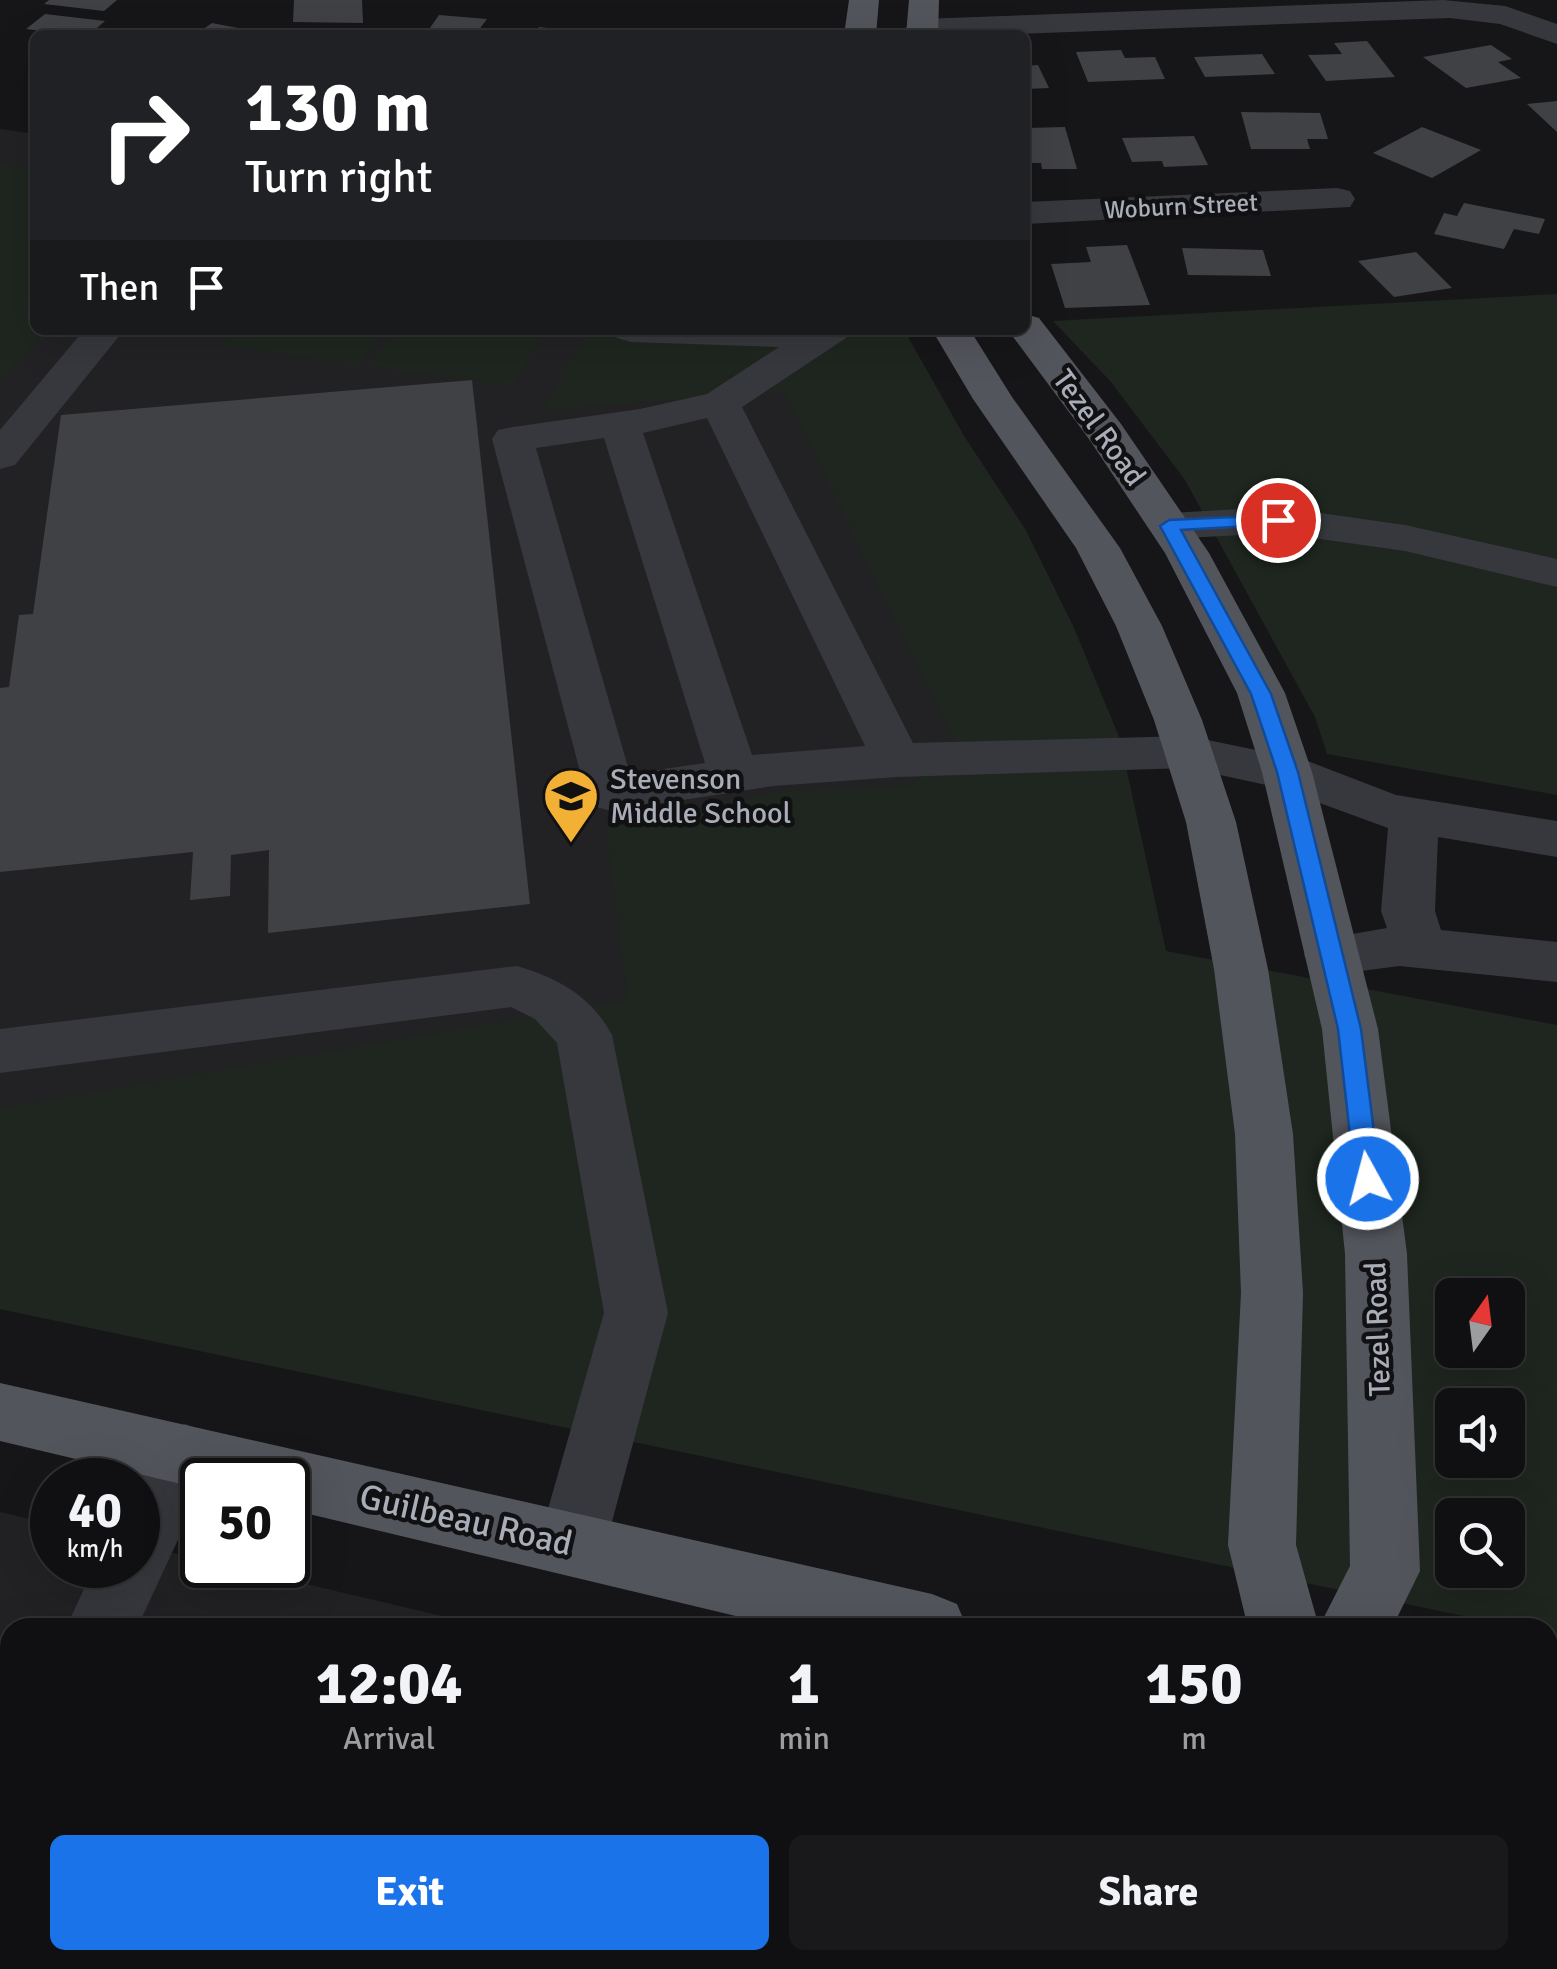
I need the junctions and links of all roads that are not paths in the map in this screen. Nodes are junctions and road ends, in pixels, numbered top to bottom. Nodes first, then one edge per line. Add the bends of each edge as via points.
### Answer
1 (864, 0) edge
2 (923, 21) edge
3 (861, 30) edge
4 (1557, 34) edge
5 (1337, 200) dead end
6 (1030, 213) edge
7 (1030, 333) edge
8 (101, 335) edge
9 (824, 335) edge
10 (954, 335) edge
11 (720, 403) junction
12 (620, 424) junction
13 (0, 456) edge
14 (1169, 526) junction
15 (1557, 574) edge
16 (1188, 752) junction
17 (897, 760) junction
18 (1287, 772) junction
19 (734, 775) junction
20 (1414, 816) junction
21 (1557, 839) edge
22 (1420, 948) junction
23 (1331, 955) junction
24 (1557, 962) edge
25 (0, 1050) edge
26 (0, 1412) edge
27 (185, 1454) junction
28 (160, 1506) edge
29 (572, 1544) junction
30 (120, 1588) edge
31 (106, 1618) edge
32 (889, 1618) edge
33 (1281, 1618) edge
34 (1359, 1618) edge

1 - 3 main road
2 - 4 street via 1450,8 1504,15
5 - 6 street, Woburn Street
7 - 14 main road, Tezel Road
8 - 13 street
9 - 11 street
10 - 16 main road via 1098,548 1140,626
11 - 12 street
11 - 17 street
12 - 19 street
12 - 19 street via 513,439 610,794
14 - 15 street via 1278,520 1406,538
14 - 18 main road, Tezel Road via 1261,694
16 - 17 street
16 - 18 street
16 - 33 main road via 1211,822 1264,1134 1272,1293 1262,1546
17 - 19 street
18 - 20 street
18 - 23 main road, Tezel Road
20 - 21 street
20 - 22 street via 1408,911
22 - 23 street
22 - 24 street
23 - 34 main road, Tezel Road via 1350,1029 1376,1254 1384,1571
25 - 29 street via 517,986 556,1004 584,1035 636,1313
26 - 27 main road, Guilbeau Road
27 - 28 street
27 - 29 main road, Guilbeau Road
29 - 32 main road, Guilbeau Road
30 - 31 street

